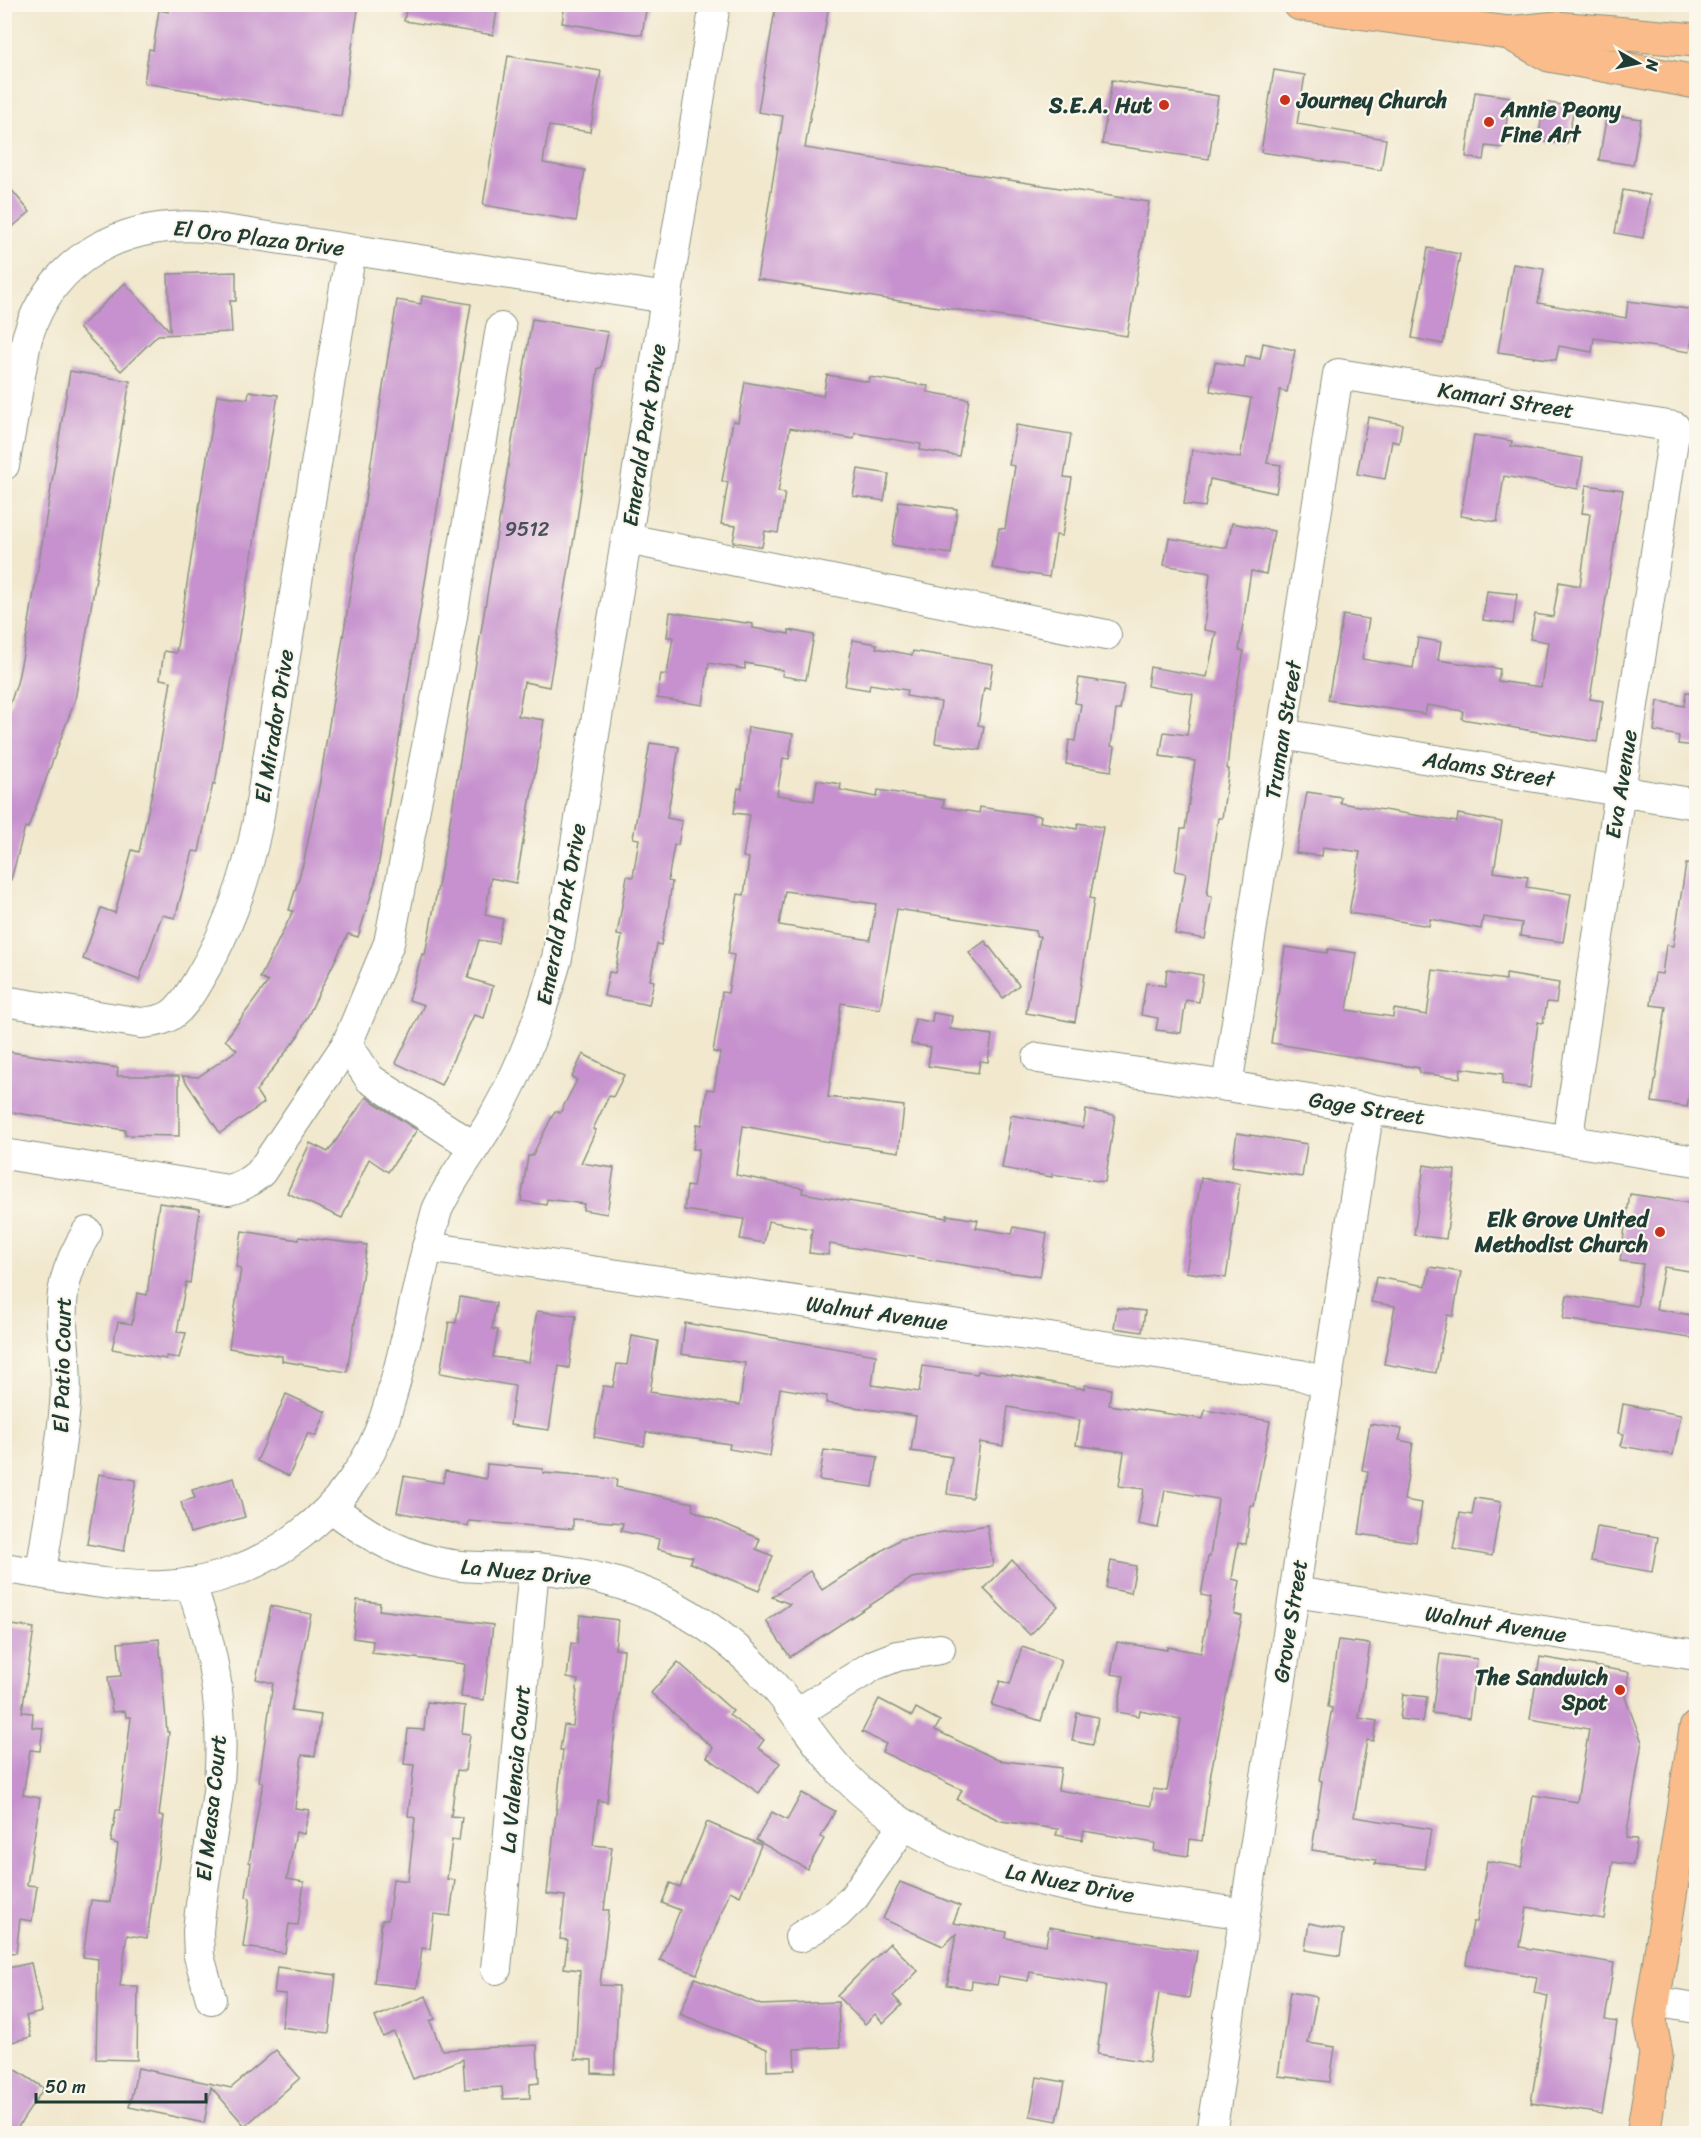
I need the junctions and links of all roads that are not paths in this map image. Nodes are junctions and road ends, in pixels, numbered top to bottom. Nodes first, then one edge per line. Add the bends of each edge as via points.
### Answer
1 (714, 4) edge
2 (1309, 5) edge
3 (1509, 33) junction
4 (1696, 40) edge
5 (1696, 82) edge
6 (351, 250) junction
7 (667, 298) junction
8 (501, 328) dead end
9 (1338, 374) joint
10 (1675, 427) joint
11 (4, 465) edge
12 (627, 539) junction
13 (1106, 635) dead end
14 (1282, 734) junction
15 (1620, 791) junction
16 (1696, 804) edge
17 (4, 1001) edge
18 (347, 1044) junction
19 (1038, 1058) dead end
20 (1227, 1086) junction
21 (1369, 1108) junction
22 (1571, 1141) junction
23 (474, 1146) junction
24 (4, 1154) edge
25 (1696, 1161) edge
26 (87, 1232) dead end
27 (427, 1247) junction
28 (1327, 1384) junction
29 (331, 1507) junction
30 (4, 1568) edge
31 (534, 1568) junction
32 (41, 1573) junction
33 (190, 1583) junction
34 (1295, 1592) junction
35 (940, 1648) dead end
36 (1696, 1655) edge
37 (796, 1714) junction
38 (1696, 1728) edge
39 (904, 1825) junction
40 (1245, 1914) junction
41 (800, 1937) dead end
42 (496, 1970) dead end
43 (211, 1999) dead end
44 (1696, 2008) edge
45 (1652, 2012) junction
46 (1211, 2133) edge
47 (1621, 2133) edge
48 (1643, 2133) edge

1 - 7 street, Emerald Park Drive
2 - 3 main road
3 - 4 main road via 1556,28
3 - 5 main road via 1549,55
6 - 7 street, El Oro Plaza Drive
6 - 11 street, El Oro Plaza Drive via 179,225 129,233 85,255 50,291 27,336
6 - 17 street, El Mirador Drive via 258,821 244,879 222,936 193,990 178,1009 158,1021 141,1023
7 - 12 street, Emerald Park Drive
8 - 18 street via 451,622 389,943
9 - 10 street, Kamari Street
9 - 14 street, Truman Street
10 - 15 street, Eva Avenue
12 - 13 street
12 - 23 street, Emerald Park Drive via 557,958 542,1013 520,1067
14 - 15 street, Adams Street
14 - 20 street, Truman Street
15 - 16 street, Adams Street
15 - 22 street, Eva Avenue via 1570,1122
18 - 23 street via 370,1079
18 - 24 street via 261,1172 237,1188 228,1190
19 - 20 street, Gage Street
20 - 21 street, Gage Street
21 - 22 street, Gage Street
21 - 28 street, Grove Street
22 - 25 street, Gage Street
23 - 27 street, Emerald Park Drive via 448,1186
26 - 32 street, El Patio Court via 65,1277 60,1303 65,1405
27 - 28 street, Walnut Avenue via 1301,1375
27 - 29 street, Emerald Park Drive via 385,1419 362,1466
28 - 34 street, Grove Street
29 - 31 street, La Nuez Drive via 385,1543 431,1561 480,1568
29 - 33 street, Emerald Park Drive via 272,1554 223,1575
30 - 32 street, Emerald Park Drive
31 - 37 street, La Nuez Drive via 613,1581 685,1612 741,1652
31 - 42 street, La Valencia Court
32 - 33 street, Emerald Park Drive via 138,1586
33 - 43 street, El Measa Court via 214,1665 220,1723 219,1781 198,1932 199,1956
34 - 36 street, Walnut Avenue
34 - 40 street, Grove Street
35 - 37 street via 874,1665
37 - 39 street, La Nuez Drive via 844,1775
38 - 45 main road
39 - 40 street, La Nuez Drive via 952,1852 1002,1871 1057,1884
39 - 41 street via 854,1897 837,1914
40 - 46 street, Grove Street
44 - 45 street
45 - 47 main road via 1634,2050
45 - 48 main road via 1656,2054

